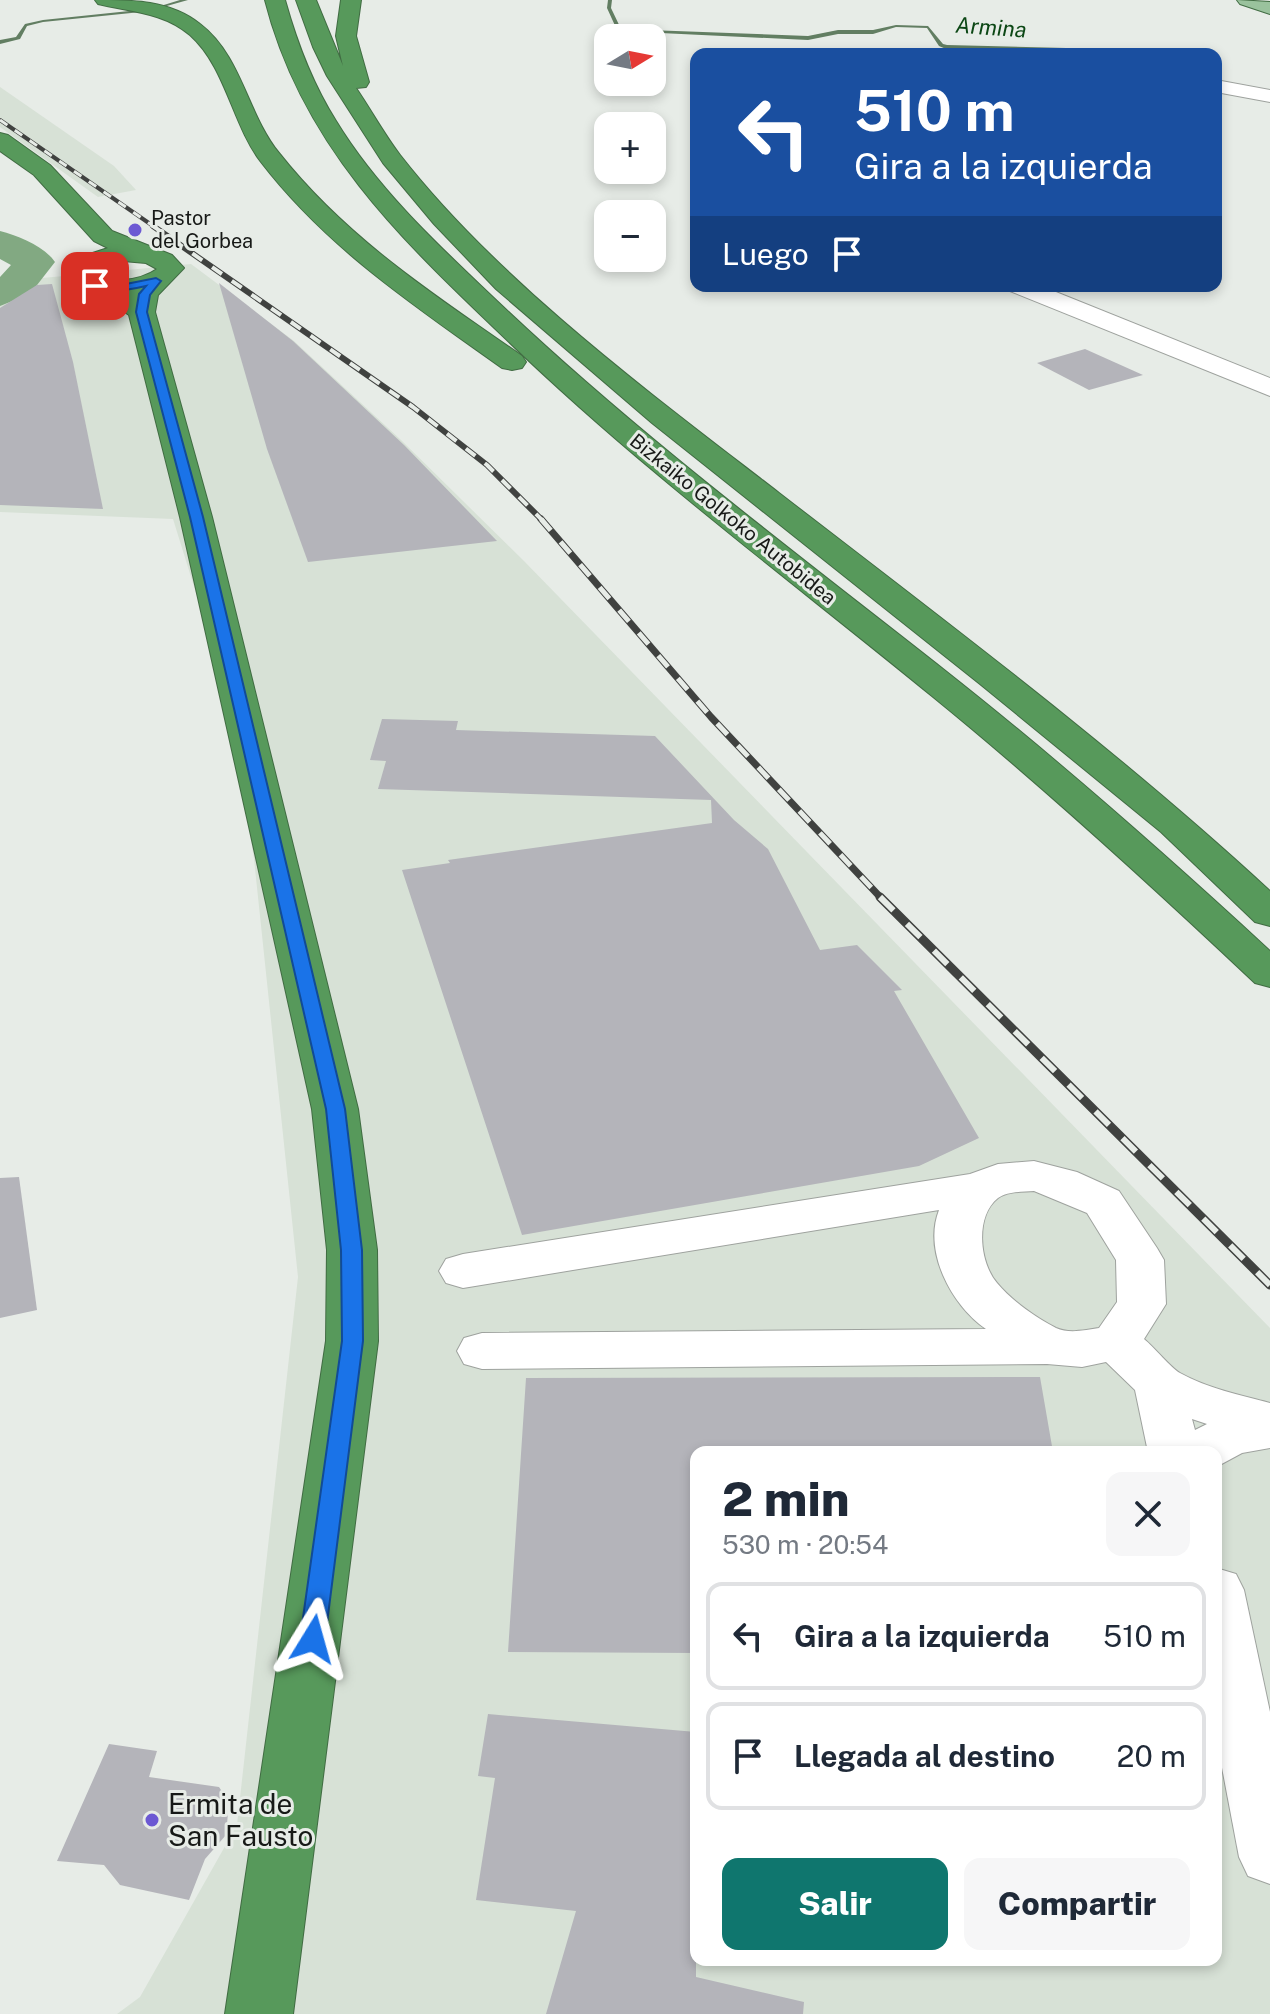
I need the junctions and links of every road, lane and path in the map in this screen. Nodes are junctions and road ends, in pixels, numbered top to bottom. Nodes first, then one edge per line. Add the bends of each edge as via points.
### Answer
1 (105, 0) edge
2 (275, 0) edge
3 (306, 0) edge
4 (351, 0) edge
5 (1247, 0) edge
6 (1270, 8) edge
7 (1222, 87) edge
8 (1270, 96) edge
9 (359, 108) junction
10 (0, 140) edge
11 (100, 248) junction
12 (156, 281) junction
13 (95, 286) junction
14 (1034, 292) edge
15 (142, 312) junction
16 (1270, 388) edge
17 (719, 511) junction
18 (1270, 913) edge
19 (1270, 974) edge
20 (981, 1188) junction
21 (463, 1271) dead end
22 (1115, 1342) junction
23 (1047, 1346) junction
24 (482, 1351) dead end
25 (1159, 1385) junction
26 (1270, 1422) edge
27 (1270, 1429) edge
28 (1173, 1446) edge
29 (1211, 1446) edge
30 (1222, 1620) edge
31 (1270, 1857) edge
32 (259, 2014) edge

1 - 17 highway via 174,17 205,37 255,137 337,232
2 - 17 highway, Bizkaiko Golkoko Autobidea via 297,67 318,109 365,177 508,327
3 - 9 highway, Bizkaiko Golkoko Autobidea via 323,47
4 - 9 highway via 346,36 358,79
5 - 6 main road
7 - 8 street
9 - 18 highway, Bizkaiko Golkoko Autobidea via 391,158 443,219 579,349 1175,824
10 - 11 highway via 42,170
11 - 12 highway via 163,259 171,268
11 - 13 highway via 76,272
12 - 13 highway
12 - 15 highway via 145,294
13 - 15 highway
14 - 16 street
15 - 32 highway via 196,517 335,1109 352,1250 352,1341
17 - 19 highway, Bizkaiko Golkoko Autobidea via 980,716
20 - 21 street
20 - 22 street via 998,1179 1034,1176 1103,1202 1140,1260 1142,1304
20 - 23 street via 961,1213 958,1231 965,1271 998,1313
22 - 23 street via 1082,1349
22 - 25 street
23 - 24 street
25 - 26 street
25 - 28 street
27 - 29 street via 1230,1435
30 - 31 street

